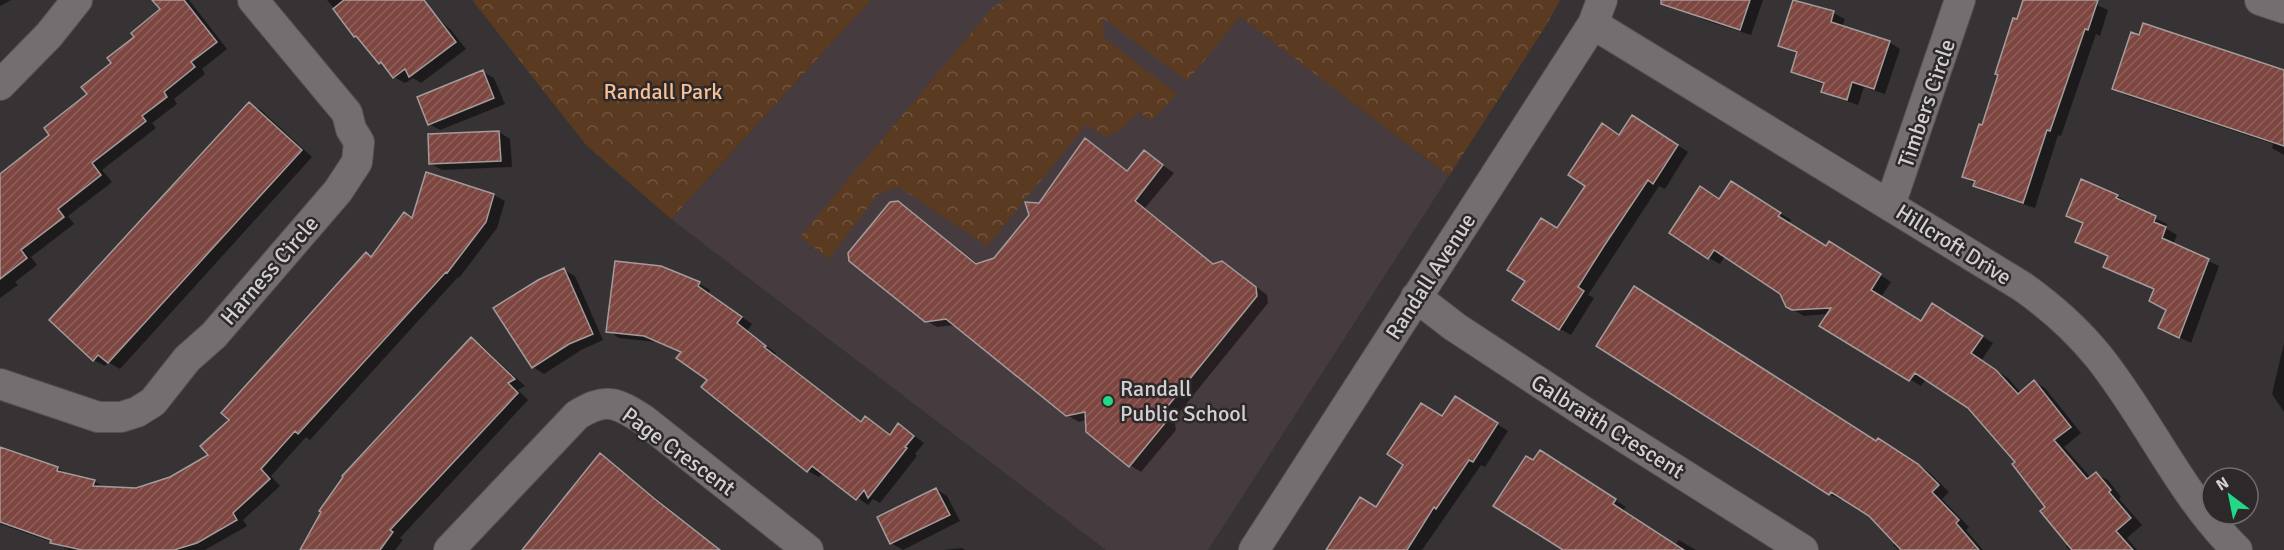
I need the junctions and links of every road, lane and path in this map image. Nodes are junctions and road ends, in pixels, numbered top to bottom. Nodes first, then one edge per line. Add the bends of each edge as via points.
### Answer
1 (77, 0) edge
2 (254, 0) edge
3 (1960, 0) edge
4 (2260, 0) edge
5 (2284, 8) edge
6 (1598, 12) edge
7 (0, 85) edge
8 (1890, 205) junction
9 (1416, 297) junction
10 (0, 384) edge
11 (449, 550) edge
12 (808, 550) edge
13 (1254, 550) edge
14 (1803, 550) edge
15 (2237, 550) edge

1 - 7 street
2 - 10 street, Harness Circle via 346,113 359,142 357,162 345,182 145,408 121,417 98,417
3 - 8 street, Timbers Circle
4 - 5 street
6 - 8 street, Hillcroft Drive
6 - 9 street, Randall Avenue
8 - 15 street, Hillcroft Drive via 2024,287 2074,328 2099,357 2199,506
9 - 13 street, Randall Avenue
9 - 14 street, Galbraith Crescent via 1455,327
11 - 12 street, Page Crescent via 577,415 593,405 611,404 644,420

